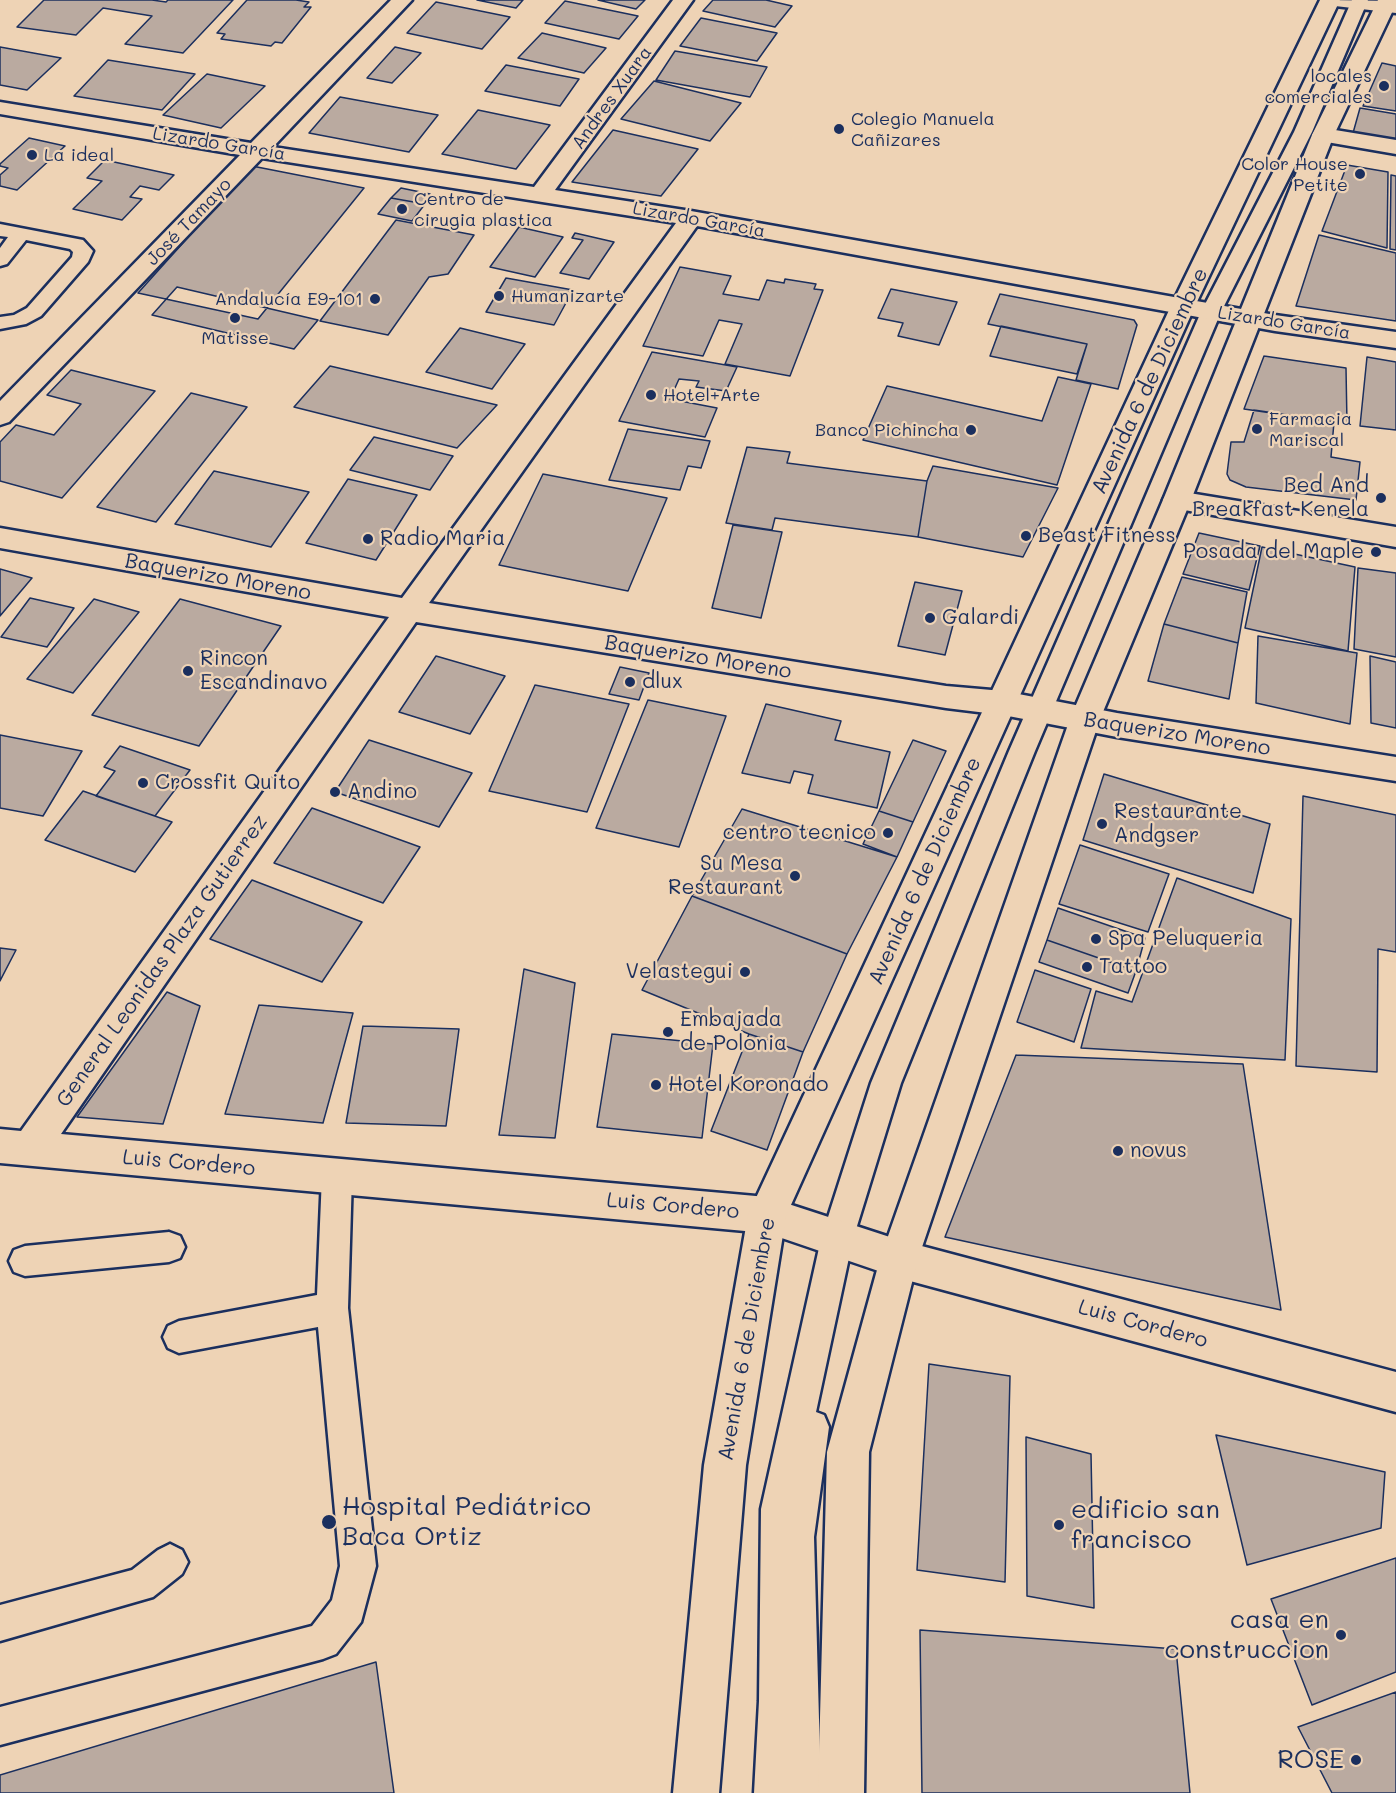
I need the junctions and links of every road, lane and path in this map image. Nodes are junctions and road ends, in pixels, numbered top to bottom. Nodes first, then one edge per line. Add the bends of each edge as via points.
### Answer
1 (402, 0) edge
2 (683, 0) edge
3 (1330, 0) edge
4 (1335, 0) edge
5 (1360, 1) edge
6 (1390, 4) edge
7 (0, 108) edge
8 (1323, 135) junction
9 (1396, 147) edge
10 (258, 151) junction
11 (539, 195) junction
12 (691, 218) junction
13 (0, 230) edge
14 (21, 234) junction
15 (0, 260) edge
16 (1197, 309) junction
17 (1250, 319) junction
18 (0, 323) edge
19 (1396, 339) edge
20 (0, 416) edge
21 (1176, 500) junction
22 (1396, 537) edge
23 (0, 538) edge
24 (409, 610) junction
25 (1003, 703) junction
26 (1039, 710) junction
27 (1084, 719) junction
28 (1396, 769) edge
29 (15, 1147) edge
30 (337, 1176) junction
31 (767, 1215) junction
32 (837, 1239) junction
33 (169, 1247) dead end
34 (899, 1259) junction
35 (25, 1261) dead end
36 (332, 1308) junction
37 (179, 1337) dead end
38 (1396, 1392) edge
39 (170, 1562) dead end
40 (0, 1623) edge
41 (0, 1726) edge
42 (696, 1793) edge
43 (773, 1793) edge
44 (802, 1793) edge
45 (841, 1793) edge

1 - 10 street, José Tamayo
2 - 11 street, Andres Xuara
3 - 16 street, Avenida 6 de Diciembre
4 - 5 street
5 - 6 street
5 - 16 lane via 1303,132
6 - 8 street
7 - 10 street, Lizardo García
8 - 9 street
8 - 17 street
10 - 11 street, Lizardo García
10 - 20 street, José Tamayo
11 - 12 street, Lizardo García
12 - 16 street, Lizardo García
12 - 24 street, General Leonidas Plaza Gutierrez
13 - 14 lane
14 - 15 lane
14 - 18 lane via 76,244 83,251 34,312
16 - 17 street, Lizardo García
16 - 25 street, Avenida 6 de Diciembre
16 - 26 lane
17 - 19 street, Lizardo García
17 - 21 street
21 - 22 street
21 - 27 street
23 - 24 street, Baquerizo Moreno
24 - 25 street, Baquerizo Moreno
24 - 29 street, General Leonidas Plaza Gutierrez
25 - 26 street, Baquerizo Moreno
25 - 31 street, Avenida 6 de Diciembre
26 - 27 street, Baquerizo Moreno
26 - 32 lane via 886,1083
27 - 28 street, Baquerizo Moreno
27 - 34 street
29 - 30 street, Luis Cordero
30 - 31 street, Luis Cordero
30 - 36 lane
31 - 32 street, Luis Cordero
31 - 42 street, Avenida 6 de Diciembre via 725,1465
32 - 34 street, Luis Cordero
32 - 43 lane via 778,1509
32 - 44 lane via 797,1537
33 - 35 lane
34 - 38 street, Luis Cordero
34 - 45 street via 848,1452
36 - 37 lane
36 - 41 lane via 358,1566 348,1610 323,1641
39 - 40 lane via 141,1585

